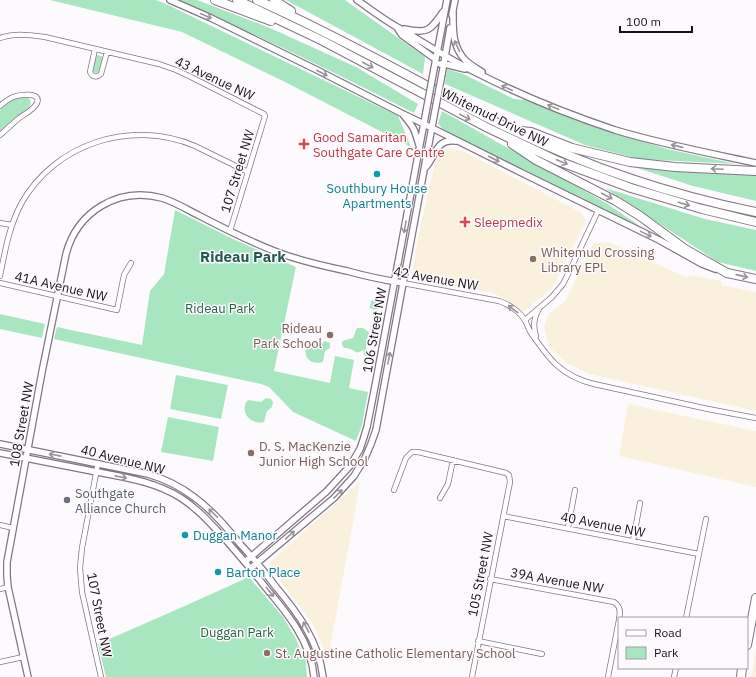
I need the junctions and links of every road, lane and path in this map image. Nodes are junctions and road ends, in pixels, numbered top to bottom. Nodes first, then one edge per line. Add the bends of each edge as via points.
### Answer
1 (170, 0) edge
2 (215, 0) edge
3 (237, 0) edge
4 (257, 0) edge
5 (274, 0) edge
6 (357, 0) edge
7 (447, 0) edge
8 (455, 0) edge
9 (445, 10) junction
10 (453, 12) junction
11 (396, 27) junction
12 (324, 32) junction
13 (0, 38) edge
14 (321, 40) junction
15 (95, 49) junction
16 (437, 50) junction
17 (107, 52) junction
18 (445, 56) junction
19 (435, 59) junction
20 (444, 64) junction
21 (434, 68) junction
22 (474, 71) junction
23 (495, 82) junction
24 (0, 106) edge
25 (401, 113) junction
26 (265, 116) joint
27 (424, 124) junction
28 (432, 128) junction
29 (488, 128) junction
30 (512, 130) junction
31 (0, 135) edge
32 (459, 142) junction
33 (420, 147) junction
34 (756, 163) edge
35 (424, 168) junction
36 (756, 171) edge
37 (248, 172) junction
38 (96, 209) joint
39 (598, 211) junction
40 (756, 212) edge
41 (756, 222) edge
42 (0, 223) edge
43 (12, 225) junction
44 (230, 231) junction
45 (131, 263) dead end
46 (727, 272) junction
47 (0, 276) edge
48 (756, 279) edge
49 (394, 282) junction
50 (0, 283) edge
51 (403, 283) junction
52 (58, 296) junction
53 (540, 307) junction
54 (525, 320) junction
55 (537, 340) junction
56 (755, 419) edge
57 (0, 444) edge
58 (28, 450) junction
59 (0, 453) edge
60 (26, 458) junction
61 (453, 460) junction
62 (98, 463) junction
63 (96, 472) junction
64 (394, 490) dead end
65 (575, 490) dead end
66 (440, 498) dead end
67 (640, 503) dead end
68 (502, 516) junction
69 (706, 518) dead end
70 (0, 525) edge
71 (13, 528) junction
72 (568, 528) junction
73 (633, 541) junction
74 (699, 554) junction
75 (252, 556) junction
76 (245, 562) junction
77 (257, 563) junction
78 (251, 568) junction
79 (490, 579) junction
80 (8, 587) junction
81 (0, 589) edge
82 (756, 598) edge
83 (619, 617) edge
84 (686, 617) edge
85 (618, 624) edge
86 (748, 640) edge
87 (478, 642) junction
88 (542, 654) dead end
89 (23, 657) junction
90 (0, 662) edge
91 (28, 677) edge
92 (101, 677) edge
93 (314, 677) edge
94 (323, 677) edge
95 (472, 677) edge
96 (608, 677) edge

1 -> 25 street
2 - 14 highway
3 - 14 highway, Whitemud Drive NW
4 - 12 highway, Whitemud Drive NW
5 - 12 highway
6 - 11 street
7 - 9 street, 106 Street NW
8 - 10 street, 106 Street NW
9 - 11 street via 432,27 426,30
9 - 16 street, 106 Street NW
10 - 18 street, 106 Street NW
23 -> 10 street via 466,61 456,46
11 - 16 street
11 - 19 street via 402,35
12 - 30 highway, Whitemud Drive NW
13 - 15 street, 43 Avenue NW via 30,35
14 -> 29 highway, Whitemud Drive NW
15 - 17 street, 43 Avenue NW
15 - 17 street via 90,72 95,76 101,74
16 - 18 street
16 - 19 street, 106 Street NW
17 - 26 street, 43 Avenue NW via 176,70 262,112
18 - 19 street
18 - 20 street, 106 Street NW
18 - 22 street
19 - 21 street, 106 Street NW
20 - 21 street via 438,64
20 - 22 street
20 - 28 street, 106 Street NW, bridge
21 - 27 street, 106 Street NW, bridge
22 - 23 street
34 -> 23 street via 678,147 616,130 554,108
24 - 31 street via 11,98 23,94 35,96 38,101
25 - 27 street
25 - 33 street via 415,129
26 - 37 street, 107 Street NW
27 - 28 street
27 - 33 street, 106 Street NW
28 - 32 street
28 - 35 street, 106 Street NW
29 -> 41 highway, Whitemud Drive NW via 558,161 631,188
29 -> 46 highway via 536,160 616,201 685,248
36 -> 30 highway via 630,162 572,148 531,132
30 - 40 highway, Whitemud Drive NW via 635,180
32 - 35 street via 442,143
32 -> 39 street
33 -> 49 street, 106 Street NW
35 - 51 street, 106 Street NW
37 - 43 street via 176,139 152,135 115,137 94,142 60,160 49,169 28,193
37 - 44 street, 107 Street NW
38 - 44 street, 42 Avenue NW via 121,198 152,196 172,202
38 - 52 street, 108 Street NW via 80,224 72,237
39 -> 46 street via 702,264
39 - 53 street via 565,281
42 - 43 street
43 - 47 street
44 - 49 street, 42 Avenue NW via 268,249 298,259
45 - 52 street, 41A Avenue NW via 124,275 117,310
46 -> 48 highway
49 - 51 street, 42 Avenue NW
49 - 75 street, 106 Street NW via 367,427 360,449 350,466 326,492
50 - 52 street, 41A Avenue NW
54 -> 51 street, 42 Avenue NW via 510,306 499,301
77 -> 51 street, 106 Street NW via 340,492 365,458 376,430
52 - 58 street, 108 Street NW
53 - 54 street
53 - 55 street via 535,323
54 - 55 street, 42 Avenue NW
55 - 56 street, 42 Avenue NW via 558,366 579,380
57 - 58 street, 40 Avenue NW
58 - 60 street, 108 Street NW
62 -> 58 street, 40 Avenue NW
59 - 60 street, 40 Avenue NW
60 - 63 street, 40 Avenue NW
60 - 71 street, 108 Street NW
61 - 64 street via 412,452 406,458
61 - 66 street via 448,484
61 - 68 street, 105 Street NW via 506,472 509,475 510,482
62 - 63 street, 107 Street NW
75 -> 62 street, 40 Avenue NW via 207,508 181,488 155,476
63 -> 76 street, 40 Avenue NW via 144,482 181,498 199,512
63 - 92 street, 107 Street NW via 82,543 80,568 82,592
65 - 72 street
67 - 73 street
68 - 72 street, 40 Avenue NW
68 - 79 street, 105 Street NW
69 - 74 street
70 - 71 street
71 - 80 street, 108 Street NW via 7,562
72 - 73 street, 40 Avenue NW
73 - 74 street, 40 Avenue NW
74 - 84 street
75 - 76 street, 106 Street NW
75 - 77 street, 40 Avenue NW
76 - 78 street
77 - 78 street, 106 Street NW
94 -> 77 street via 321,661 306,627
78 -> 93 street via 298,630 306,647
79 - 83 street, 39A Avenue NW via 610,602 618,606
79 - 87 street, 105 Street NW
80 - 81 street
80 - 89 street, 108 Street NW
82 - 86 highway
85 - 96 street
87 - 88 street
87 - 95 street, 105 Street NW
89 - 90 street
89 - 91 street, 108 Street NW

